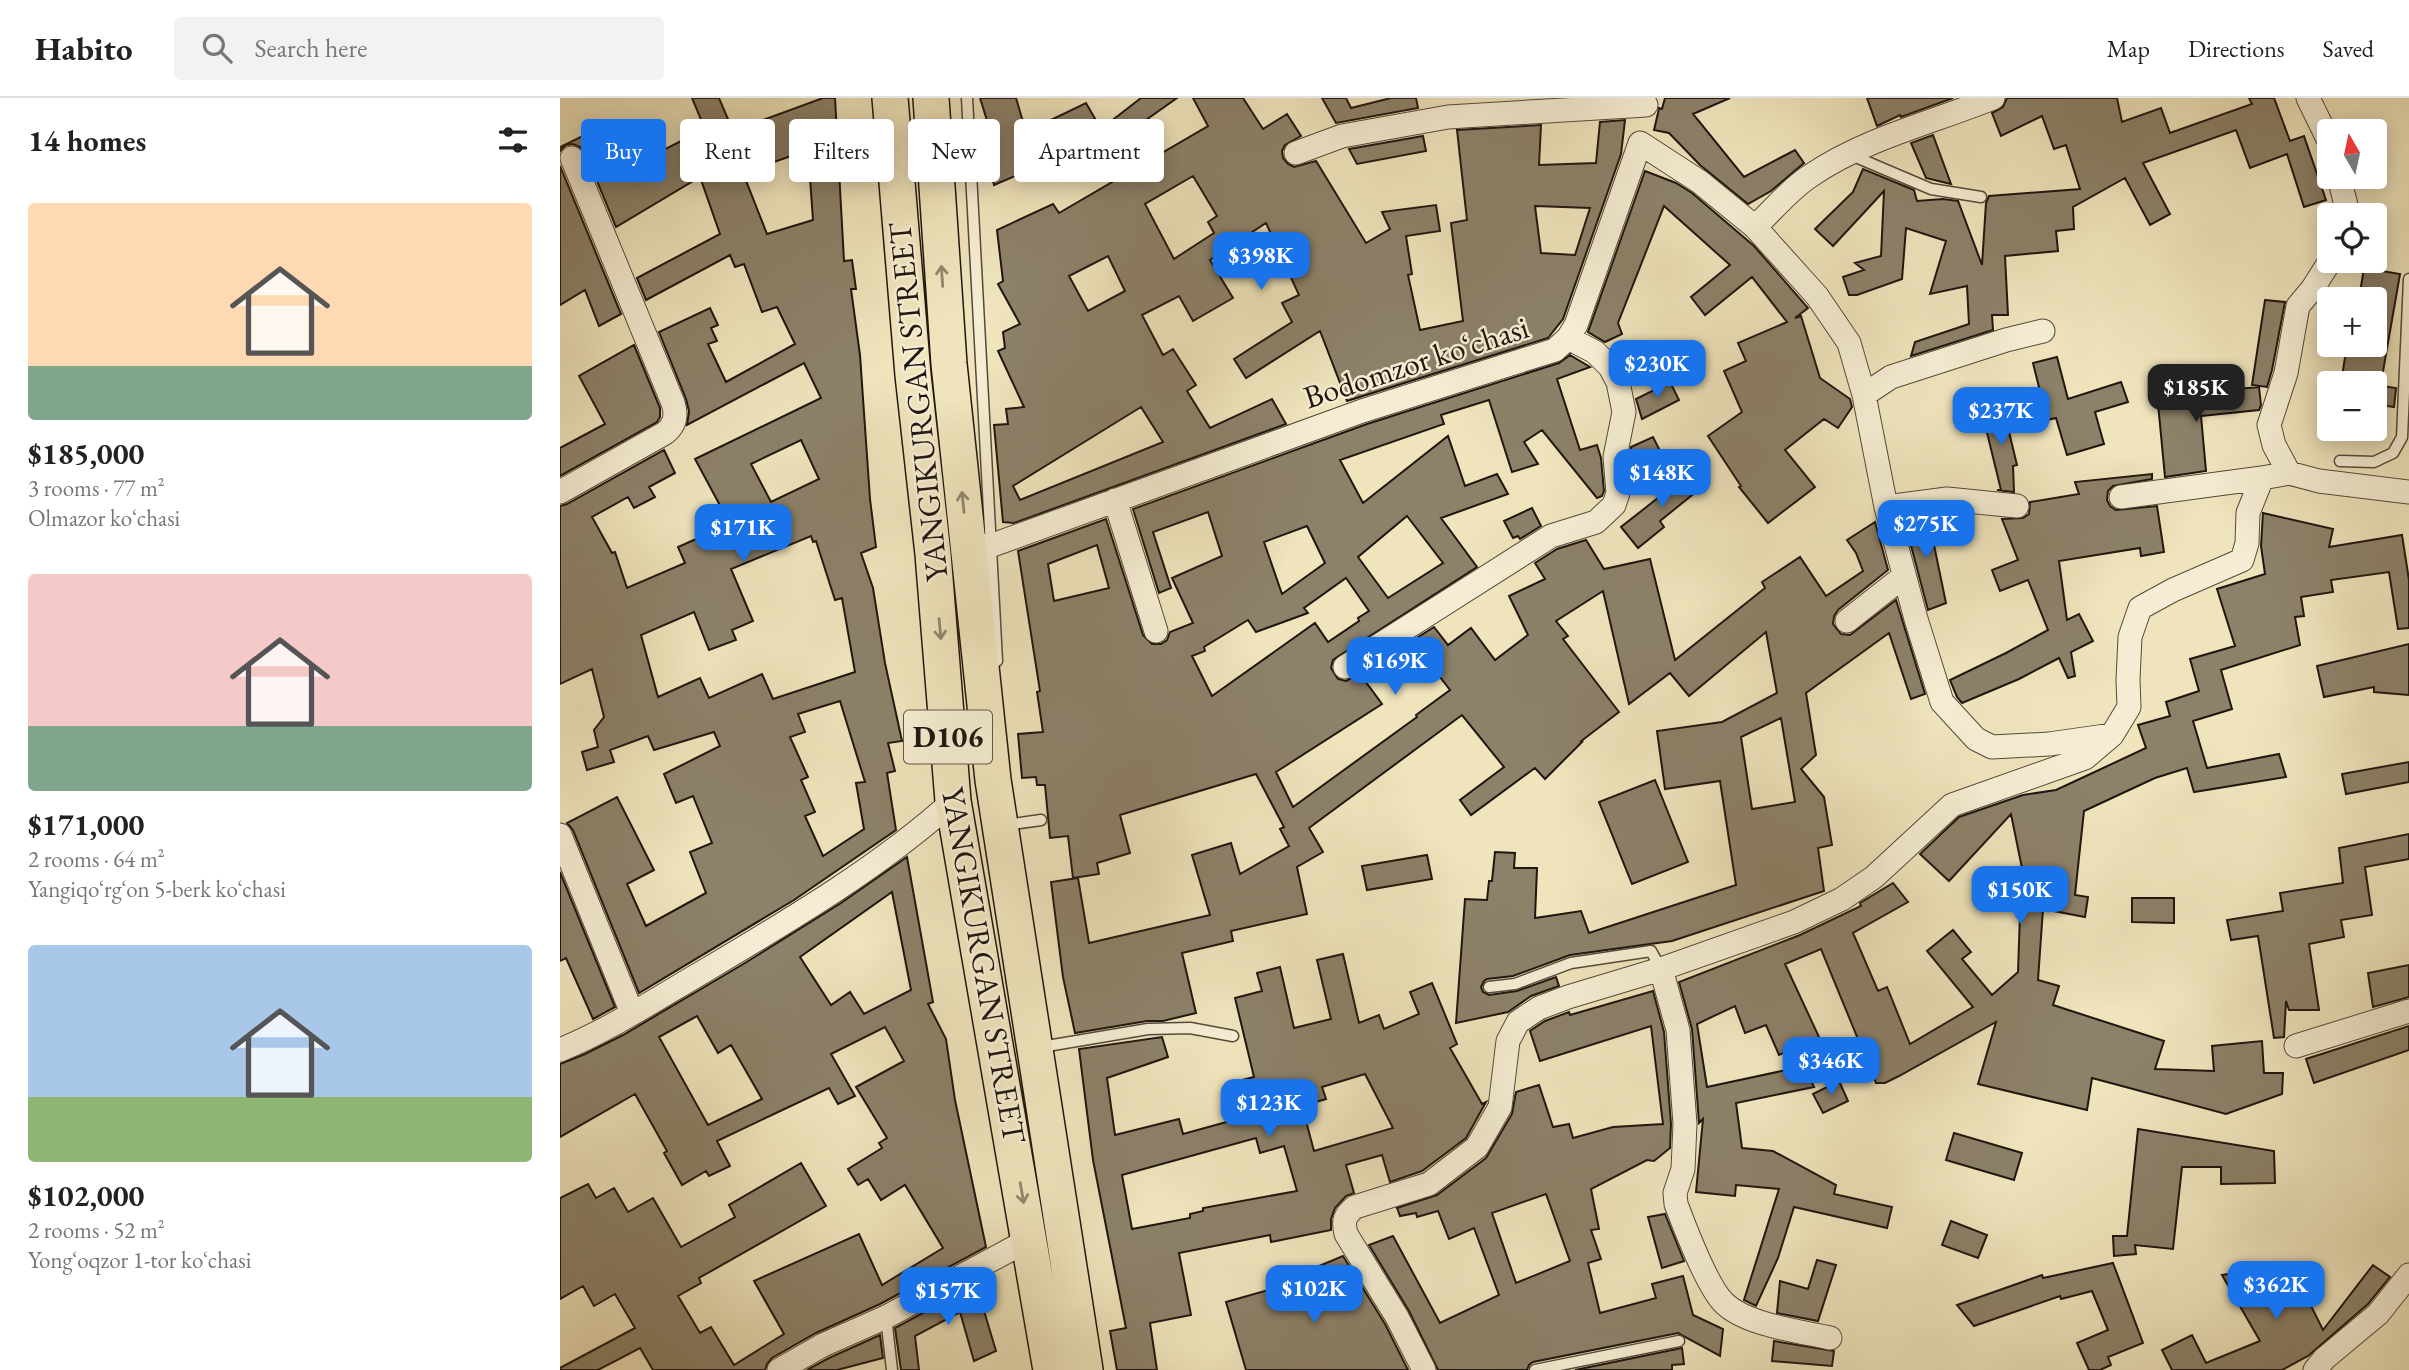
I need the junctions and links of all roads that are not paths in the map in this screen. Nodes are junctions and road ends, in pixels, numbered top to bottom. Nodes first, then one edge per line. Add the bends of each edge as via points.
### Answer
1 (890, 98) edge
2 (931, 98) edge
3 (967, 98) edge
4 (1993, 98) edge
5 (2308, 98) edge
6 (1647, 102) edge
7 (1502, 106) edge
8 (2318, 119) edge
9 (1640, 143) junction
10 (1296, 153) dead end
11 (1848, 154) junction
12 (572, 158) dead end
13 (1981, 197) dead end
14 (1755, 227) junction
15 (2323, 273) edge
16 (2409, 279) edge
17 (2043, 331) dead end
18 (1568, 338) junction
19 (1864, 395) junction
20 (2340, 461) dead end
21 (2289, 473) junction
22 (2262, 478) junction
23 (560, 492) edge
24 (2409, 492) edge
25 (2121, 497) dead end
26 (1115, 500) junction
27 (2017, 506) dead end
28 (1886, 507) junction
29 (978, 545) junction
30 (1904, 576) junction
31 (1847, 621) dead end
32 (1156, 631) dead end
33 (1345, 667) dead end
34 (999, 678) dead end
35 (2112, 735) junction
36 (953, 801) junction
37 (1012, 811) dead end
38 (1041, 820) dead end
39 (1013, 824) junction
40 (560, 835) edge
41 (1015, 838) dead end
42 (1016, 852) dead end
43 (1661, 969) junction
44 (1489, 987) dead end
45 (2409, 1011) edge
46 (632, 1013) junction
47 (1233, 1036) dead end
48 (2296, 1046) dead end
49 (560, 1050) edge
50 (1030, 1239) junction
51 (2409, 1275) edge
52 (886, 1318) junction
53 (1830, 1339) dead end
54 (1679, 1340) dead end
55 (779, 1370) edge
56 (892, 1370) edge
57 (1052, 1370) edge
58 (1085, 1370) edge
59 (1424, 1370) edge
60 (1535, 1370) edge
61 (2315, 1370) edge

1 -> 36 main road, YANGIKURGAN STREET / D106
29 -> 2 main road, YANGIKURGAN STREET / D106 via 949,364
3 - 29 lane
4 - 11 street
5 - 8 street
6 - 7 street
6 - 9 street, Bodomzor koʻchasi
7 - 10 street via 1342,136
9 - 14 street via 1700,182
9 - 18 street, Bodomzor koʻchasi
11 - 13 lane via 1931,189
11 - 14 street via 1809,176
12 - 23 street via 676,415 665,433
14 - 19 street via 1817,296 1849,343
15 - 21 street via 2298,306 2286,373 2269,425
16 - 20 lane via 2402,437 2393,453 2374,462
17 - 19 street via 1891,377
18 - 26 street, Bodomzor koʻchasi via 1555,350 1533,358 1362,411
18 - 33 street via 1595,352 1618,382 1624,412 1615,457 1618,493 1614,505 1596,522 1551,536
19 - 28 street
21 - 22 street
21 - 24 street
22 - 25 street
22 - 35 street via 2248,513 2242,560 2140,608 2130,638 2129,707
26 - 29 street, Bodomzor koʻchasi
26 - 32 street
27 - 28 street via 1947,499
28 - 30 street
29 - 34 lane
29 - 58 main road, YANGIKURGAN STREET / D106 via 993,780
30 - 31 street
30 - 35 street via 1942,702 1976,739 1992,747 2016,747
35 - 43 street via 2085,758 1952,805 1874,877 1842,899 1794,922
36 - 46 street via 919,832 858,874
36 -> 50 main road, YANGIKURGAN STREET / D106
37 - 39 lane
38 - 39 lane
39 - 41 lane
40 - 46 street
42 - 47 lane via 1047,1050 1148,1030 1190,1028
43 - 44 lane via 1651,951 1571,963 1515,984
43 - 53 street via 1678,1030 1685,1124 1676,1204 1711,1284 1723,1303 1749,1319
43 - 59 street via 1568,997 1518,1022 1508,1041 1500,1107 1477,1147 1429,1184 1355,1207 1346,1214 1346,1234
45 - 48 street
46 - 49 street
50 - 52 street
50 - 57 main road, YANGIKURGAN STREET / D106
51 - 61 street via 2378,1314
52 - 55 street
52 - 56 lane
54 - 60 lane

